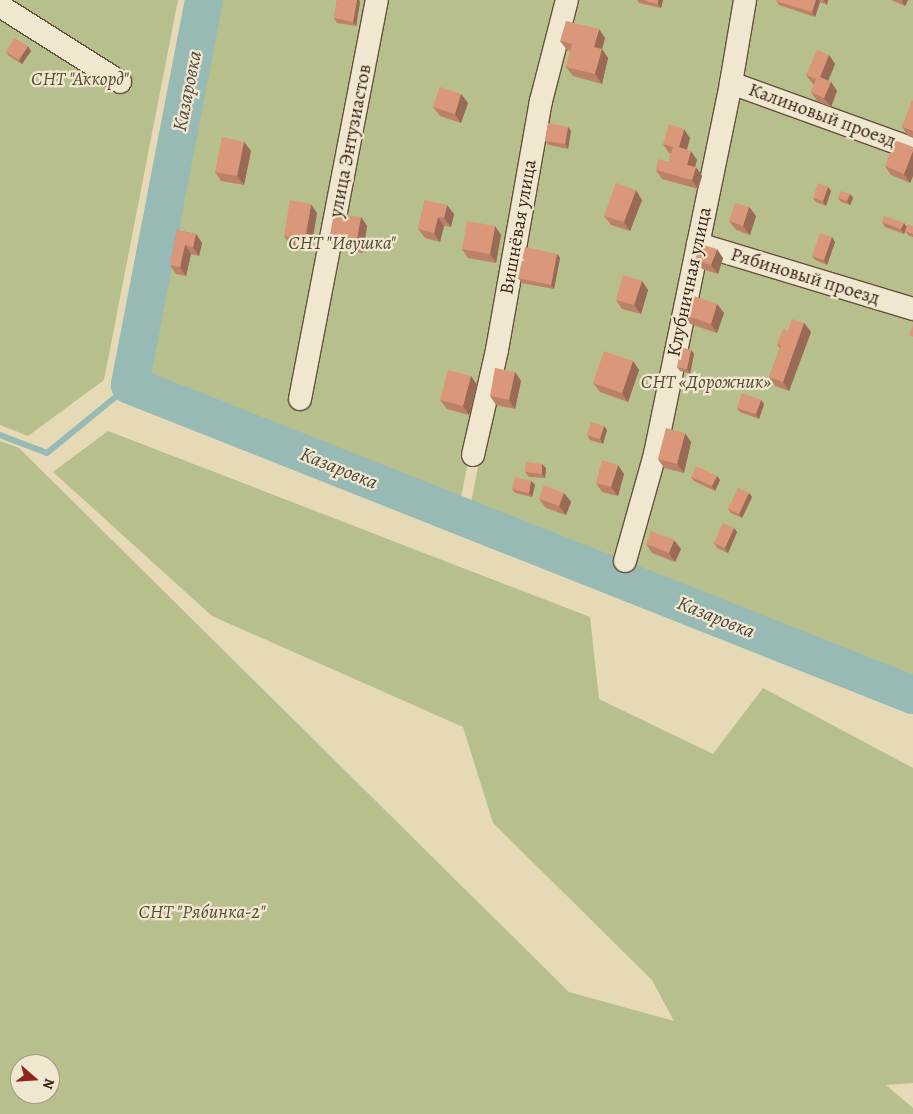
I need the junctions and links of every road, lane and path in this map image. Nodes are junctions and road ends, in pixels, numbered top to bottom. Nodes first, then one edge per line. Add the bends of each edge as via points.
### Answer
1 (377, 0) edge
2 (567, 0) edge
3 (745, 0) edge
4 (0, 6) edge
5 (120, 82) dead end
6 (731, 83) junction
7 (913, 149) edge
8 (698, 244) junction
9 (913, 309) edge
10 (300, 399) dead end
11 (473, 455) dead end
12 (625, 561) dead end

1 - 10 street, улица Энтузиастов
2 - 11 street, Вишнёвая улица via 541,101 496,350
3 - 6 street, Клубничная улица
4 - 5 street
6 - 7 street, Калиновый проезд
6 - 8 street, Клубничная улица
8 - 9 street, Рябиновый проезд
8 - 12 street, Клубничная улица via 655,454

